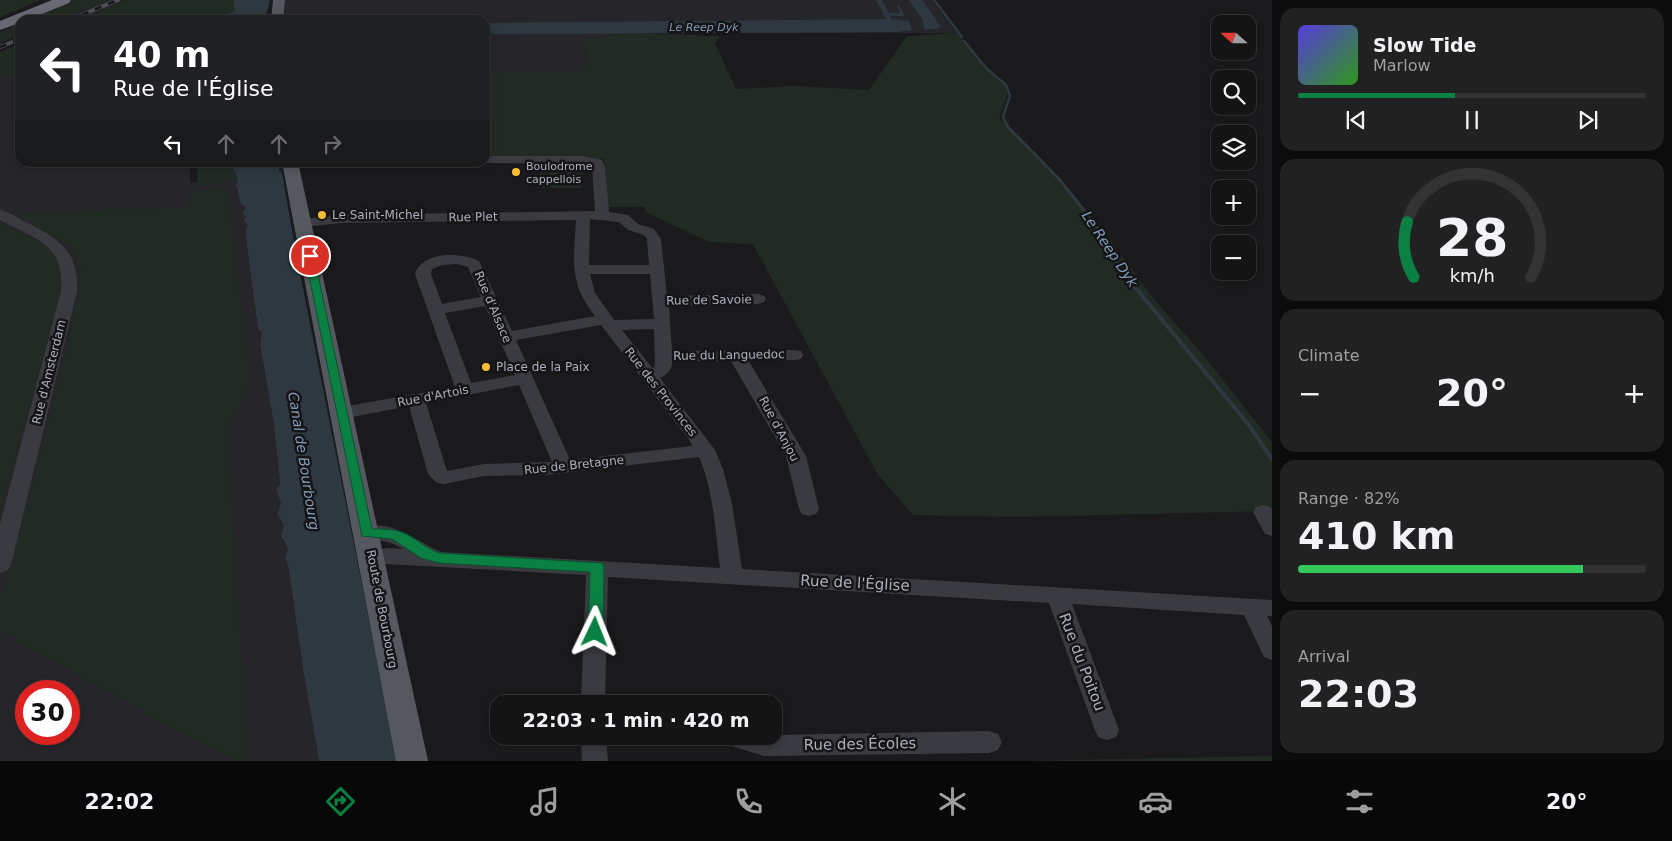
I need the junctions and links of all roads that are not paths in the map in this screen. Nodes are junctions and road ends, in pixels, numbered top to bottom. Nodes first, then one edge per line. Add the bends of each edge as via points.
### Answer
1 (50, 0) edge
2 (64, 0) edge
3 (279, 0) edge
4 (27, 15) edge
5 (278, 15) edge
6 (0, 20) edge
7 (15, 20) edge
8 (0, 26) edge
9 (490, 160) edge
10 (291, 167) edge
11 (0, 214) edge
12 (602, 215) junction
13 (583, 216) junction
14 (302, 223) junction
15 (657, 269) junction
16 (582, 270) junction
17 (758, 299) dead end
18 (490, 300) junction
19 (660, 301) junction
20 (436, 310) junction
21 (607, 322) junction
22 (661, 324) junction
23 (505, 337) junction
24 (795, 354) dead end
25 (736, 355) junction
26 (663, 356) junction
27 (649, 376) junction
28 (524, 379) junction
29 (465, 390) junction
30 (416, 400) junction
31 (342, 414) junction
32 (706, 450) junction
33 (564, 467) junction
34 (809, 509) dead end
35 (366, 533) junction
36 (371, 558) junction
37 (439, 558) junction
38 (0, 565) edge
39 (597, 567) junction
40 (732, 575) junction
41 (1057, 595) junction
42 (1262, 607) edge
43 (1272, 651) edge
44 (593, 695) edge
45 (1108, 730) dead end
46 (989, 742) dead end
47 (594, 745) edge
48 (782, 745) edge
49 (412, 761) edge
50 (595, 761) edge

1 - 6 highway
2 - 4 highway
3 - 5 main road
7 - 8 highway
9 - 12 street via 582,160 597,163 600,167
10 - 14 main road, Route de Bourbourg
11 - 38 street, Rue d'Amsterdam via 56,247 69,264 72,276
12 - 13 street, Rue Plet
12 - 15 street, Rue Plet via 622,217 631,226 654,237
13 - 14 street, Rue Plet via 361,219
13 - 16 street, Rue des Provinces
14 - 31 main road, Route de Bourbourg
15 - 16 street
15 - 19 street
16 - 21 street, Rue des Provinces via 586,291
17 - 19 street, Rue de Savoie
18 - 20 street
18 - 20 street, Rue d'Alsace via 474,264 440,261 430,264 423,274
18 - 23 street, Rue d'Alsace
19 - 22 street
20 - 29 street
21 - 22 street
21 - 23 street
21 - 27 street, Rue des Provinces
22 - 26 street
23 - 28 street, Rue d'Alsace
24 - 25 street, Rue du Languedoc
25 - 26 street, Rue du Languedoc
25 - 34 street, Rue d'Anjou via 796,456
26 - 27 street via 662,369
27 - 32 street, Rue des Provinces
28 - 29 street, Rue d'Artois
28 - 33 street, Rue d'Alsace
29 - 30 street, Rue d'Artois
30 - 31 street, Rue d'Artois
30 - 33 street, Rue de Bretagne via 438,474 444,478 484,470
31 - 35 main road, Route de Bourbourg
32 - 33 street, Rue de Bretagne
32 - 40 street, Rue des Provinces via 718,486
35 - 36 main road, Route de Bourbourg
35 - 37 street, Rue de l'Église via 393,534
36 - 37 street, Rue de l'Église
36 - 49 main road, Route de Bourbourg
37 - 39 street, Rue de l'Église
39 - 40 street, Rue de l'Église
39 - 44 street
40 - 41 street, Rue de l'Église
41 - 42 street, Rue de l'Église
41 - 45 street, Rue du Poitou
42 - 43 street
46 - 48 street, Rue des Écoles
47 - 50 street

